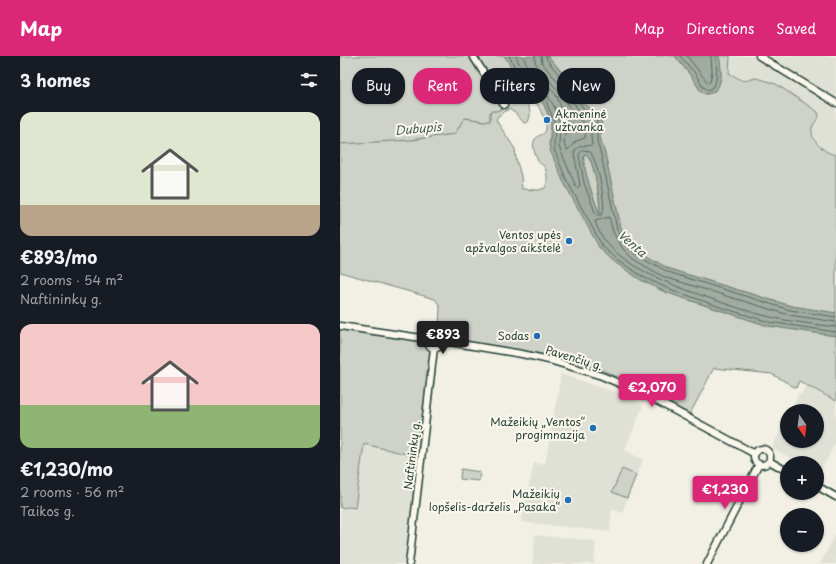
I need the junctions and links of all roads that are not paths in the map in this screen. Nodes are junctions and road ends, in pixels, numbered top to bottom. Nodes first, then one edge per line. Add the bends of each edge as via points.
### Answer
1 (473, 56) edge
2 (759, 56) edge
3 (836, 103) edge
4 (504, 105) dead end
5 (340, 326) edge
6 (428, 339) junction
7 (443, 341) junction
8 (434, 348) junction
9 (755, 454) junction
10 (769, 461) junction
11 (759, 464) junction
12 (780, 467) edge
13 (824, 490) edge
14 (836, 497) edge
15 (409, 564) edge
16 (707, 564) edge

1 - 4 street
2 - 3 street
5 - 6 street
6 - 7 street via 436,333
6 - 8 street via 428,344
7 - 8 street via 439,347
7 - 9 street, Pavenčių g. via 542,358 602,376 644,394
8 - 15 street, Naftininkų g.
9 - 10 street via 760,450 766,451 770,457
9 - 11 street via 755,460
10 - 11 street via 766,464
10 - 12 street
11 - 16 street
13 - 14 street

